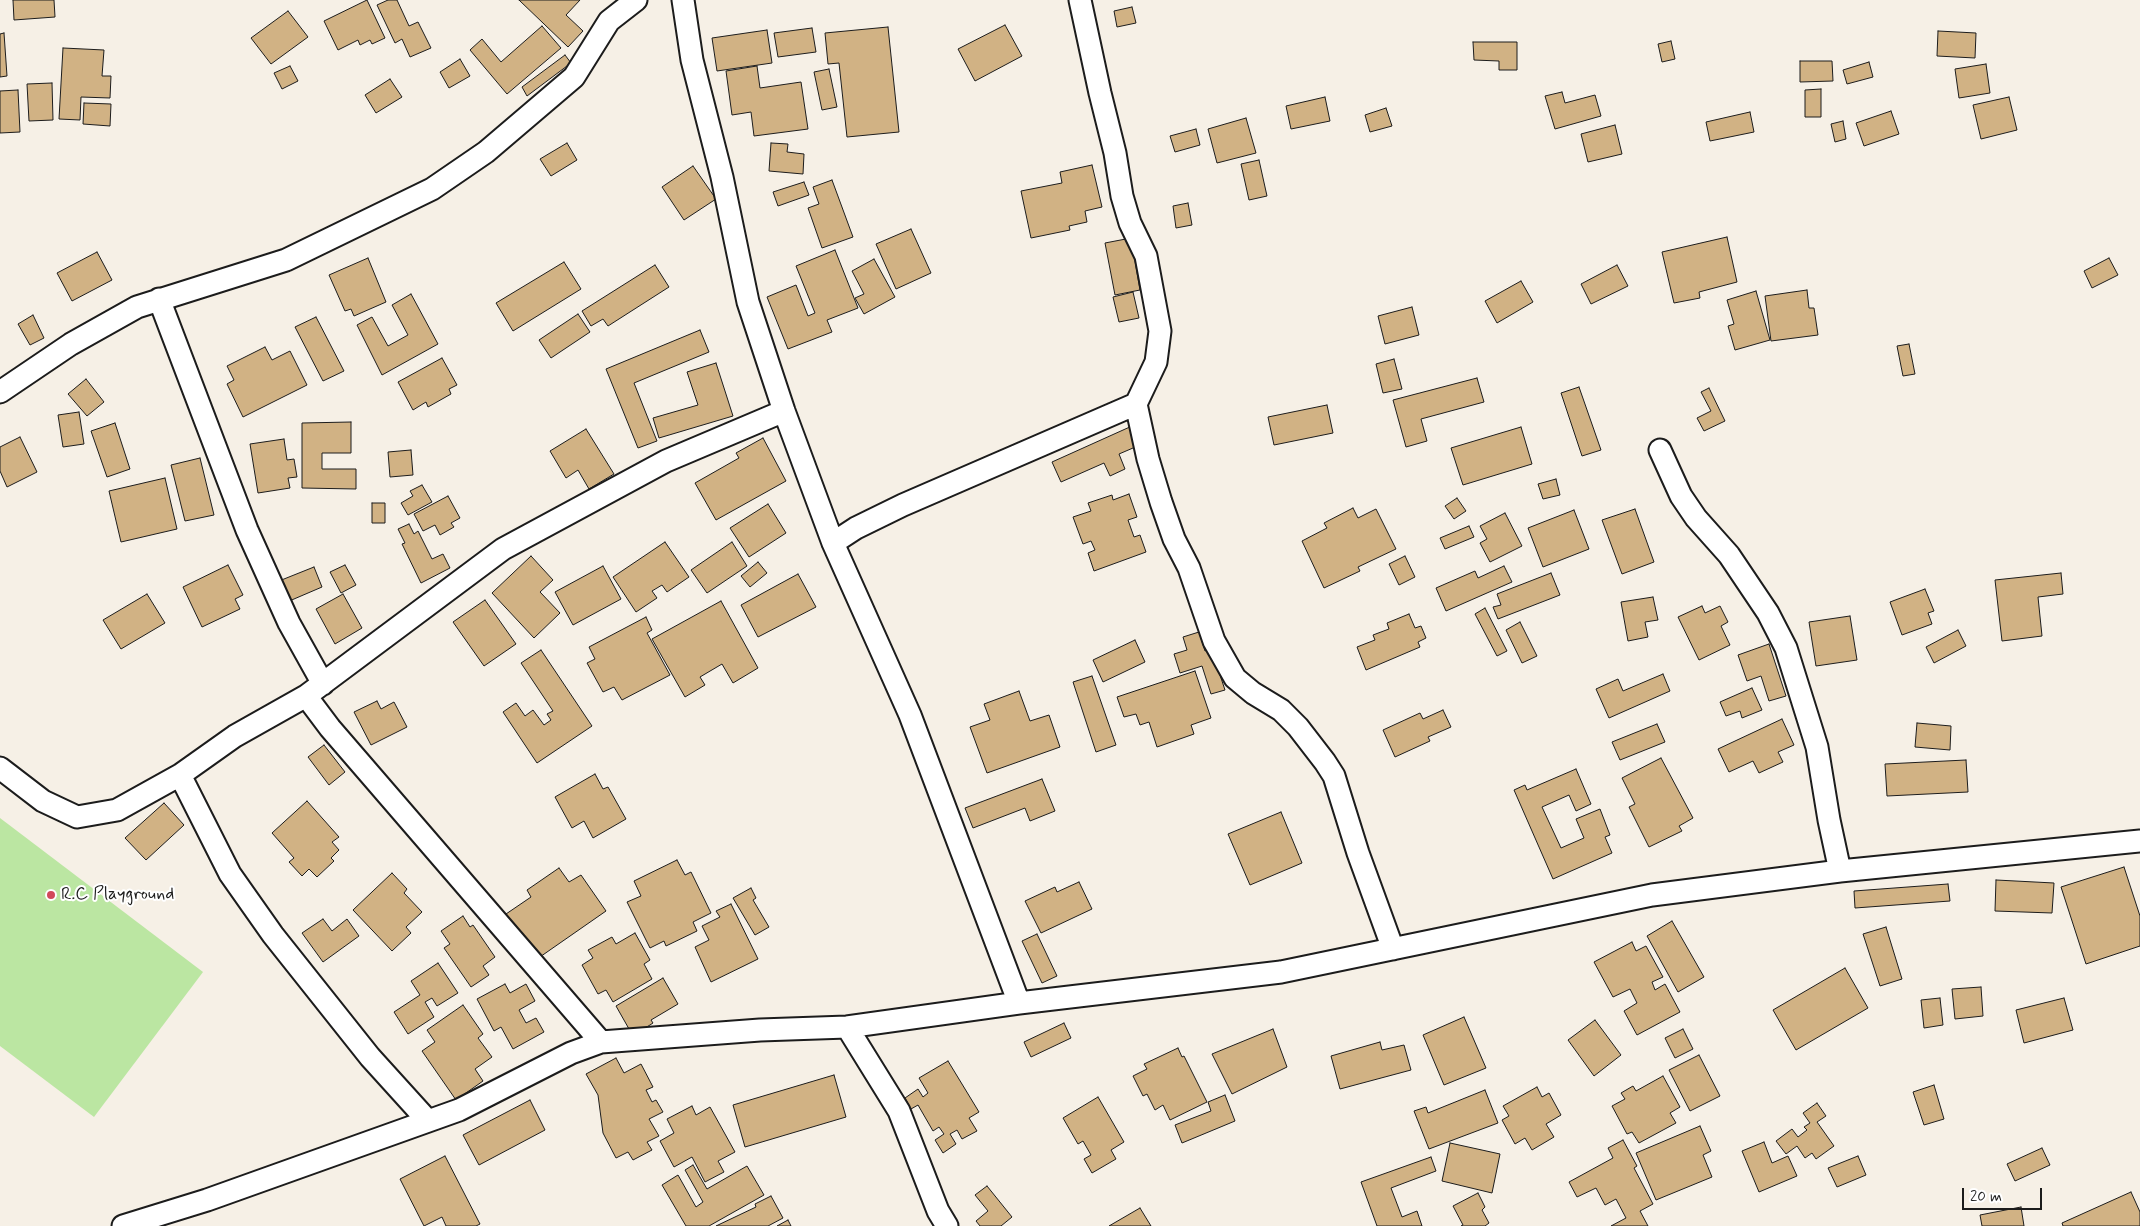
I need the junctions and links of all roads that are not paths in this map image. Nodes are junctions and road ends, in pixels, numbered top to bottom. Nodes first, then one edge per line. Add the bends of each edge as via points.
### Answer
1 (636, 0) edge
2 (683, 0) edge
3 (1080, 0) edge
4 (159, 299) junction
5 (0, 392) edge
6 (1136, 404) junction
7 (784, 411) junction
8 (1660, 450) dead end
9 (833, 543) junction
10 (315, 690) junction
11 (0, 768) edge
12 (180, 775) junction
13 (2140, 841) edge
14 (1840, 872) junction
15 (1393, 949) junction
16 (1019, 1003) junction
17 (847, 1027) junction
18 (601, 1042) junction
19 (428, 1121) junction
20 (123, 1226) edge
21 (947, 1226) edge

1 - 4 street via 609,22 574,77 486,152 432,189 286,260
2 - 7 street via 692,60 722,177 748,302
3 - 6 street via 1122,196 1130,223 1146,256 1157,307 1160,331 1156,362
4 - 5 street via 105,323
4 - 10 street via 247,530 289,622
6 - 9 street via 903,505
6 - 15 street via 1161,502 1189,568 1214,641 1234,678 1281,710 1326,762 1334,776
7 - 9 street
7 - 10 street via 666,461 503,549
8 - 14 street via 1681,496 1729,555 1782,639 1817,747
9 - 16 street via 910,715
10 - 12 street via 235,736
10 - 18 street via 330,728
11 - 12 street via 43,801 77,816 117,810
12 - 19 street via 230,874 370,1057
13 - 14 street
14 - 15 street via 1652,895
15 - 16 street via 1281,972
16 - 17 street
17 - 18 street
17 - 21 street via 899,1112
18 - 19 street via 571,1053 459,1110
19 - 20 street via 207,1200

